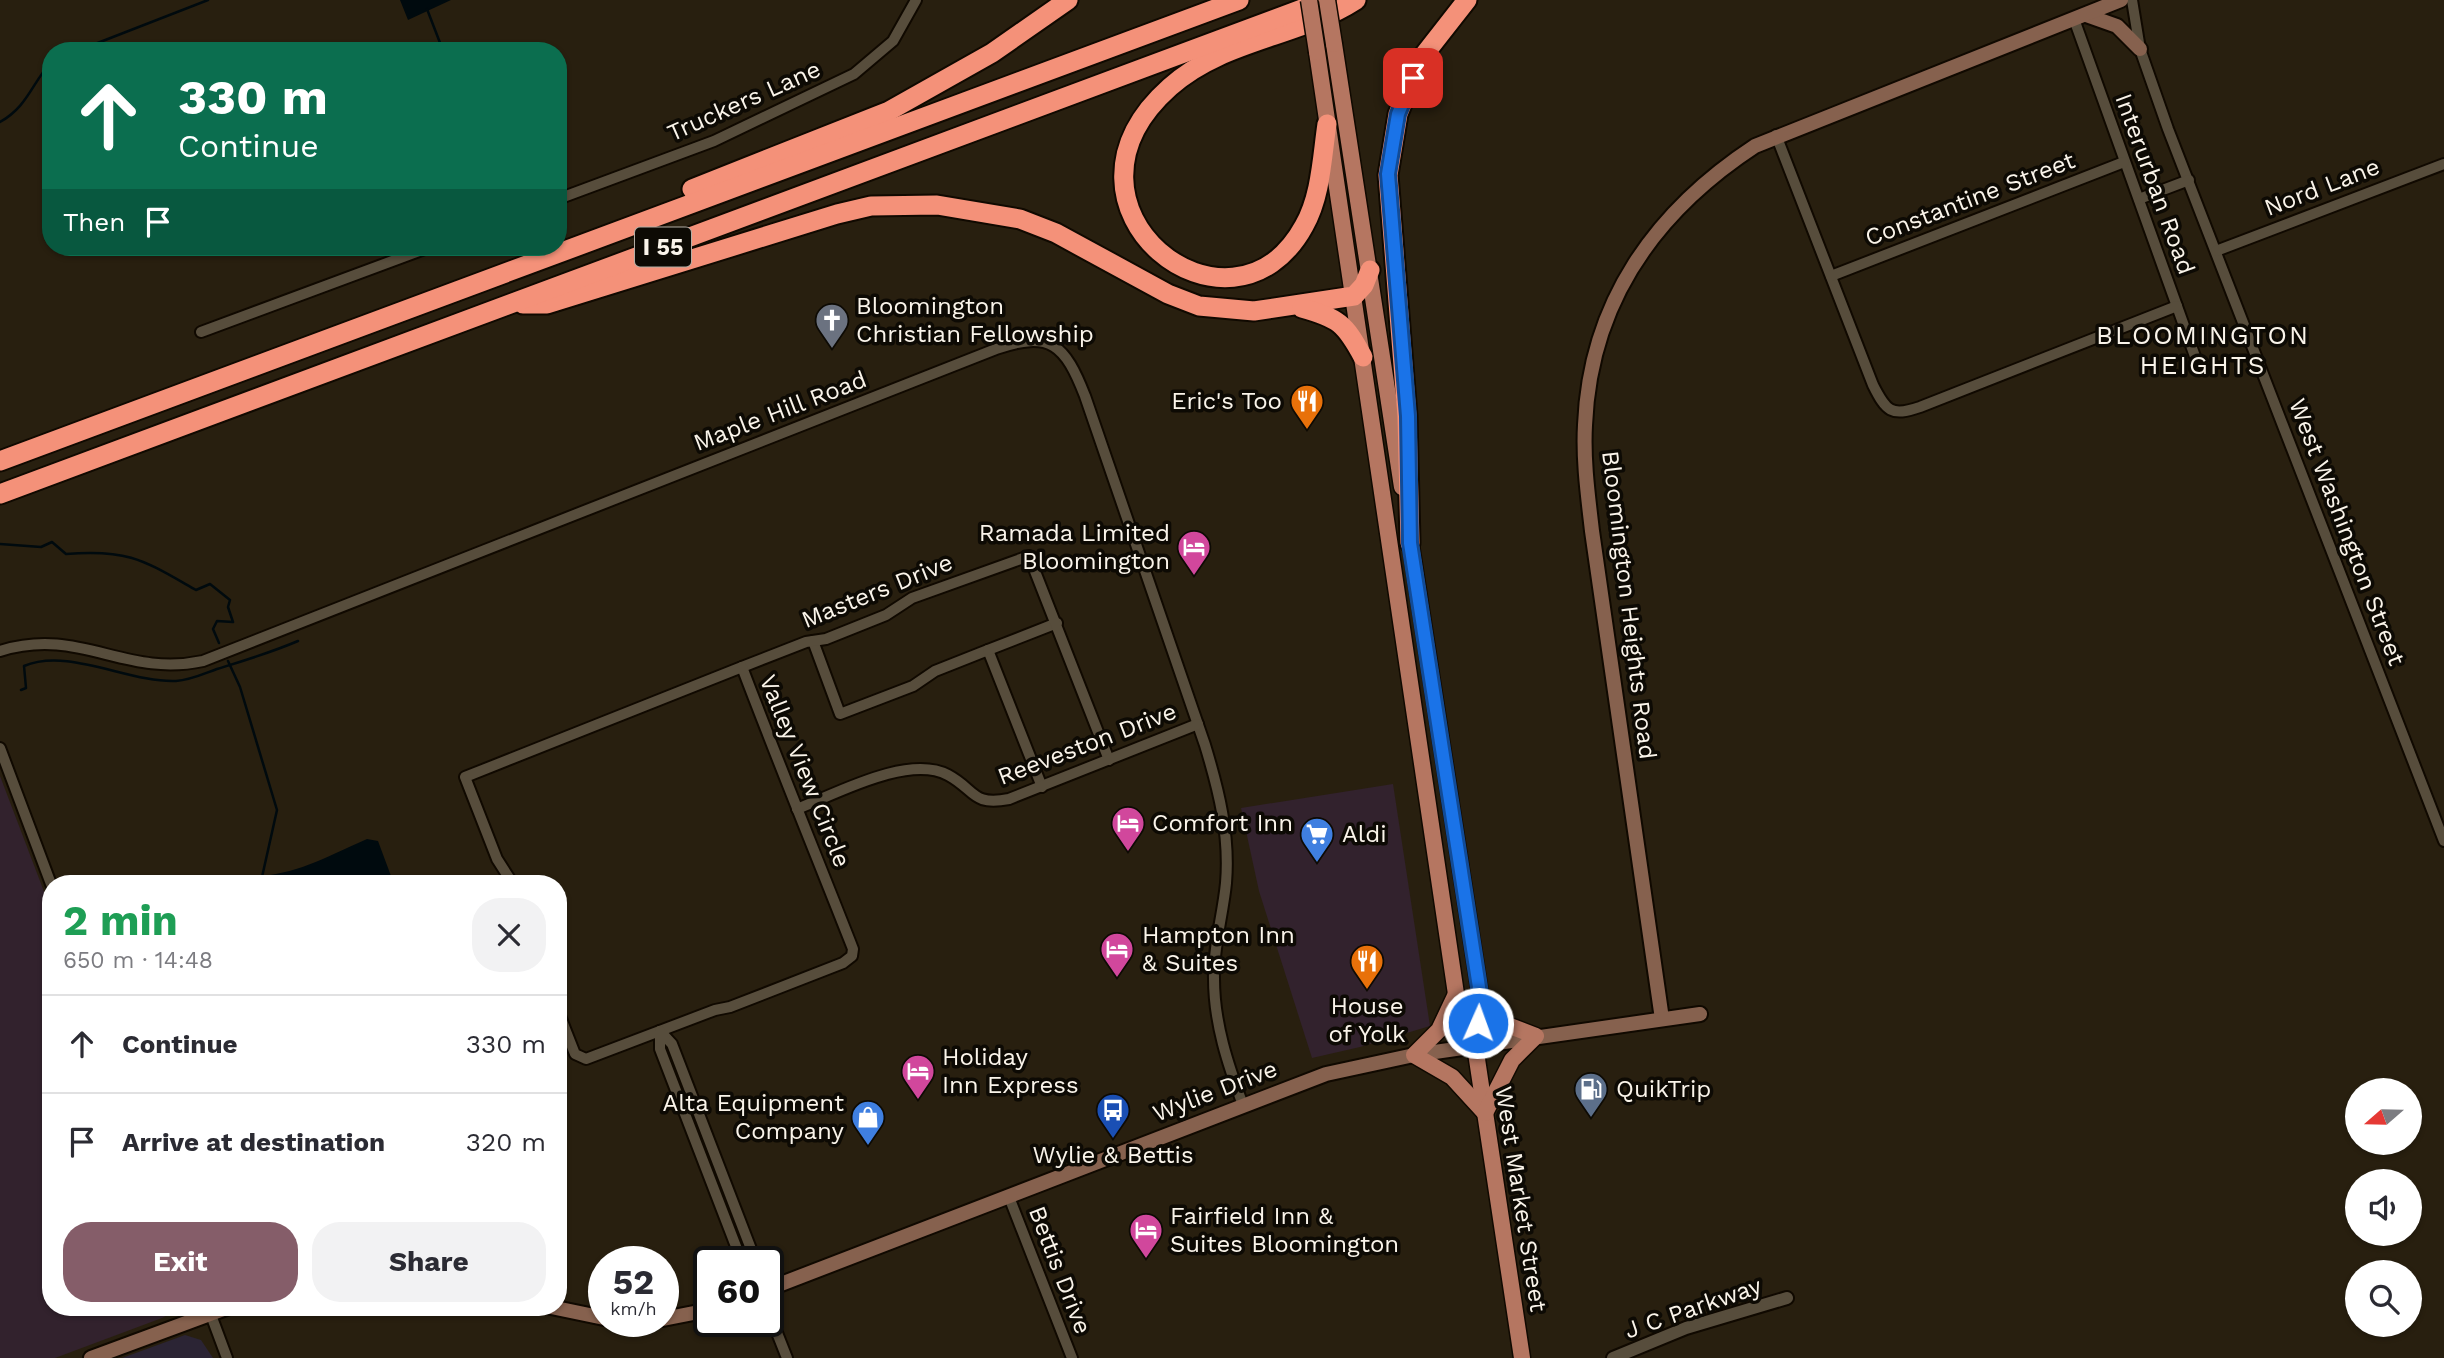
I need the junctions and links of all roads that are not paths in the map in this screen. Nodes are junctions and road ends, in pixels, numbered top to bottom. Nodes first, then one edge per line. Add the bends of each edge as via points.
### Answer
1 (916, 0) edge
2 (1068, 0) edge
3 (1239, 0) edge
4 (1308, 0) edge
5 (1327, 0) edge
6 (1356, 0) edge
7 (1467, 0) edge
8 (2099, 0) edge
9 (2121, 0) edge
10 (2132, 0) edge
11 (2080, 17) junction
12 (2140, 49) junction
13 (1327, 124) junction
14 (1776, 135) junction
15 (2124, 162) junction
16 (2444, 163) edge
17 (2189, 180) junction
18 (567, 196) edge
19 (2139, 199) junction
20 (612, 233) junction
21 (567, 250) edge
22 (2216, 251) junction
23 (406, 256) edge
24 (550, 256) edge
25 (1370, 270) junction
26 (1831, 276) junction
27 (1354, 296) junction
28 (511, 303) junction
29 (1294, 305) junction
30 (2177, 306) junction
31 (201, 332) dead end
32 (1363, 357) junction
33 (2197, 362) dead end
34 (0, 461) edge
35 (0, 494) edge
36 (1410, 543) junction
37 (1057, 622) junction
38 (813, 641) junction
39 (0, 650) edge
40 (988, 650) junction
41 (742, 667) junction
42 (1198, 724) junction
43 (0, 748) edge
44 (1109, 760) junction
45 (1042, 787) junction
46 (797, 809) junction
47 (2444, 841) edge
48 (48, 875) edge
49 (507, 875) edge
50 (1456, 994) junction
51 (1481, 1000) junction
52 (1700, 1014) dead end
53 (1662, 1019) junction
54 (660, 1031) junction
55 (567, 1034) edge
56 (1536, 1036) junction
57 (1475, 1046) junction
58 (1414, 1055) junction
59 (1243, 1105) junction
60 (1485, 1113) junction
61 (1009, 1197) junction
62 (736, 1246) edge
63 (750, 1246) edge
64 (784, 1283) edge
65 (1787, 1298) dead end
66 (567, 1310) edge
67 (588, 1315) edge
68 (196, 1316) edge
69 (211, 1316) edge
70 (779, 1337) edge
71 (91, 1358) edge
72 (227, 1358) edge
73 (787, 1358) edge
74 (1072, 1358) edge
75 (1522, 1358) edge
76 (1613, 1358) edge

1 - 18 street, Truckers Lane via 893,41 854,74 714,141
2 - 20 highway via 992,53 890,111 682,194
3 - 20 highway, I 55
4 - 13 main road, West Market Street, bridge
5 - 25 main road, West Market Street, bridge
5 - 28 highway, I 55
6 - 13 highway via 1213,58 1169,88 1142,118 1127,150 1124,174 1129,209 1146,240 1173,264 1192,273 1221,277 1259,269 1292,244 1305,226 1318,190
7 - 36 highway via 1420,60 1398,114 1388,174 1408,416
8 - 11 main road
9 - 11 main road, Bloomington Heights Road
10 - 12 street, West Washington Street
11 - 12 main road via 2117,26
11 - 14 main road, Bloomington Heights Road
11 - 15 street, Interurban Road
12 - 17 street, West Washington Street
13 - 27 main road, West Market Street
14 - 26 street
14 - 53 main road, Bloomington Heights Road via 1709,178 1647,243 1606,321 1586,407 1585,459 1592,531
15 - 19 street, Interurban Road
15 - 26 street, Constantine Street
16 - 22 street, Nord Lane
17 - 19 street
17 - 22 street, West Washington Street
19 - 30 street, Interurban Road
20 - 21 highway, I 55
22 - 47 street, West Washington Street
23 - 31 street
24 - 34 highway, I 55
25 - 27 highway
25 - 36 main road, West Market Street
26 - 30 street via 1873,385 1890,410 1920,407
27 - 29 highway
27 - 32 main road, West Market Street
28 - 29 highway via 547,304 860,209 936,205 1020,219 1199,306 1254,311
28 - 35 highway, I 55
29 - 32 highway via 1343,324
30 - 33 street, Interurban Road
32 - 50 main road, West Market Street
36 - 51 main road, West Market Street
37 - 38 street, Masters Drive via 1029,556 912,598 886,615
37 - 40 street
37 - 44 street
38 - 40 street via 840,714
38 - 41 street, Masters Drive
39 - 42 street, Maple Hill Road via 63,643 147,665 204,662 996,349 1035,339 1058,348 1075,370
40 - 45 street
41 - 46 street, Valley View Circle
41 - 49 street, Valley View Circle via 465,777
42 - 44 street, Reeveston Drive
42 - 59 street, Maple Hill Road via 1221,801 1227,864 1214,989 1225,1052
43 - 48 street
44 - 45 street, Reeveston Drive
45 - 46 street, Reeveston Drive via 992,802 975,799 948,775 923,769 892,772
46 - 54 street, Valley View Circle via 853,949 849,960
50 - 57 main road, West Market Street
50 - 58 main road via 1439,1030
51 - 56 main road via 1497,1021
51 - 57 main road, West Market Street
52 - 53 main road, Wylie Drive
53 - 56 main road, Wylie Drive
54 - 55 street, Valley View Circle via 591,1058 575,1054
54 - 62 street via 660,1049
54 - 63 street via 672,1044
56 - 57 main road, Wylie Drive
56 - 60 main road via 1512,1060
57 - 58 main road, Wylie Drive
57 - 60 main road, West Market Street
58 - 59 main road, Wylie Drive via 1339,1070
58 - 60 main road via 1452,1077
59 - 61 main road, Wylie Drive
60 - 75 main road, West Market Street
61 - 64 main road, Wylie Drive
61 - 74 street, Bettis Drive
65 - 76 street, J C Parkway via 1686,1328
66 - 67 main road
68 - 71 main road
69 - 72 street
70 - 73 street

